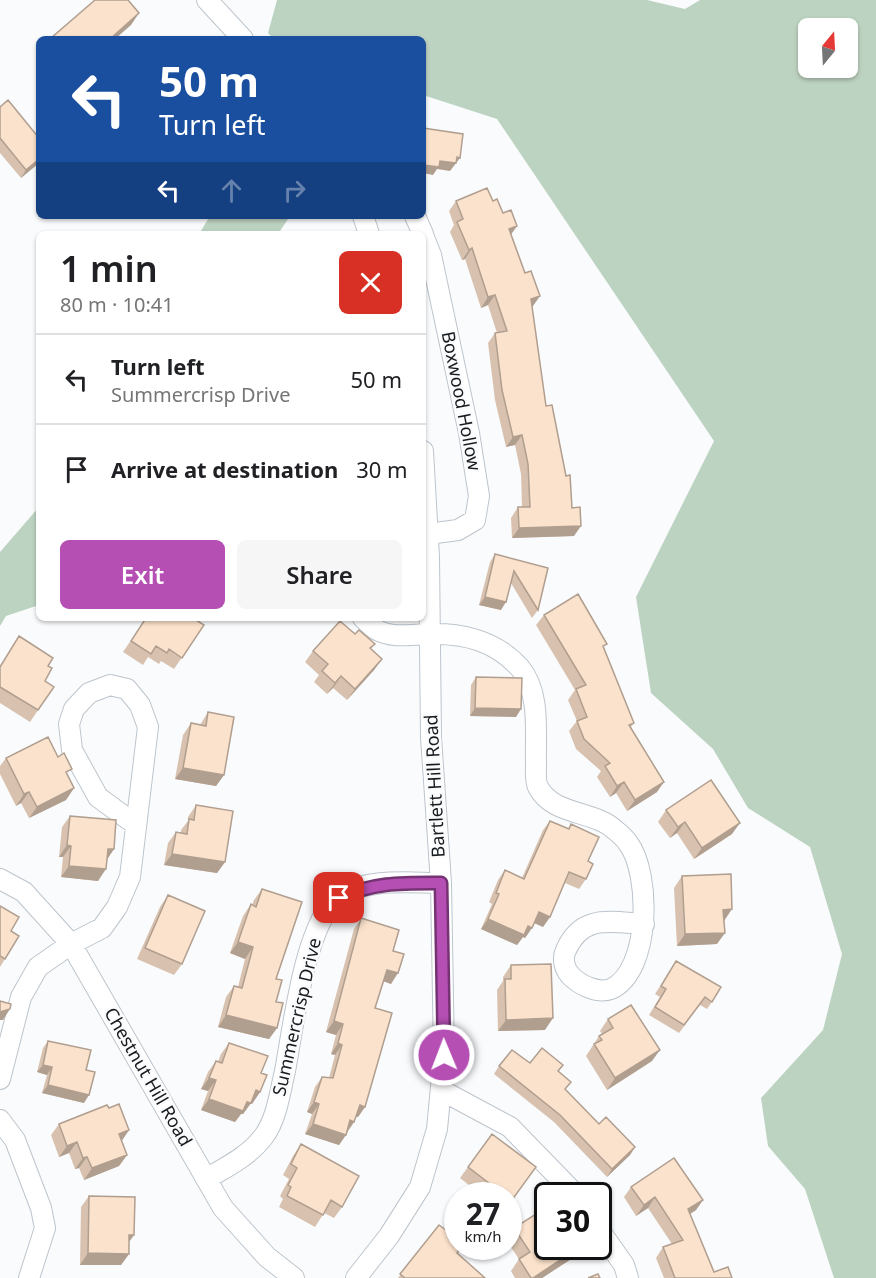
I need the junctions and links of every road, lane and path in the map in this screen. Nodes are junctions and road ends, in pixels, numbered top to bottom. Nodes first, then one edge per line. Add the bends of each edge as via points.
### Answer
1 (207, 0) edge
2 (240, 36) edge
3 (426, 244) edge
4 (426, 501) edge
5 (428, 534) junction
6 (366, 621) edge
7 (430, 634) junction
8 (136, 825) junction
9 (0, 879) edge
10 (441, 883) junction
11 (644, 924) dead end
12 (71, 944) junction
13 (0, 1079) edge
14 (441, 1090) junction
15 (0, 1120) edge
16 (206, 1179) junction
17 (564, 1182) edge
18 (612, 1248) edge
19 (29, 1278) edge
20 (294, 1278) edge
21 (357, 1278) edge
22 (628, 1278) edge

1 - 2 street
3 - 5 street, Boxwood Hollow via 469,433 479,496 475,520 458,530
4 - 5 street, Bartlett Hill Road
5 - 7 street, Bartlett Hill Road
6 - 7 street via 376,630 397,636
7 - 10 street, Bartlett Hill Road via 431,737
7 - 11 street via 464,635 497,647 521,669 534,693 537,785 550,802 613,827 629,844 640,872
8 - 8 street via 148,727 140,705 127,689 110,685 89,693 74,709 69,724 72,750 98,797
8 - 12 street via 130,877 117,907 102,928
9 - 12 street, Chestnut Hill Road via 24,892
10 - 14 street, Bartlett Hill Road
10 - 16 street, Summercrisp Drive via 367,886 339,898 322,916 311,944 277,1106 266,1134 249,1154
12 - 13 street via 38,967 21,997
12 - 16 street, Chestnut Hill Road
14 - 17 street via 510,1126
14 - 21 street, Bartlett Hill Road via 437,1129 420,1187
15 - 19 street via 15,1140 45,1228
16 - 20 street, Chestnut Hill Road via 223,1208 267,1257
18 - 22 street

